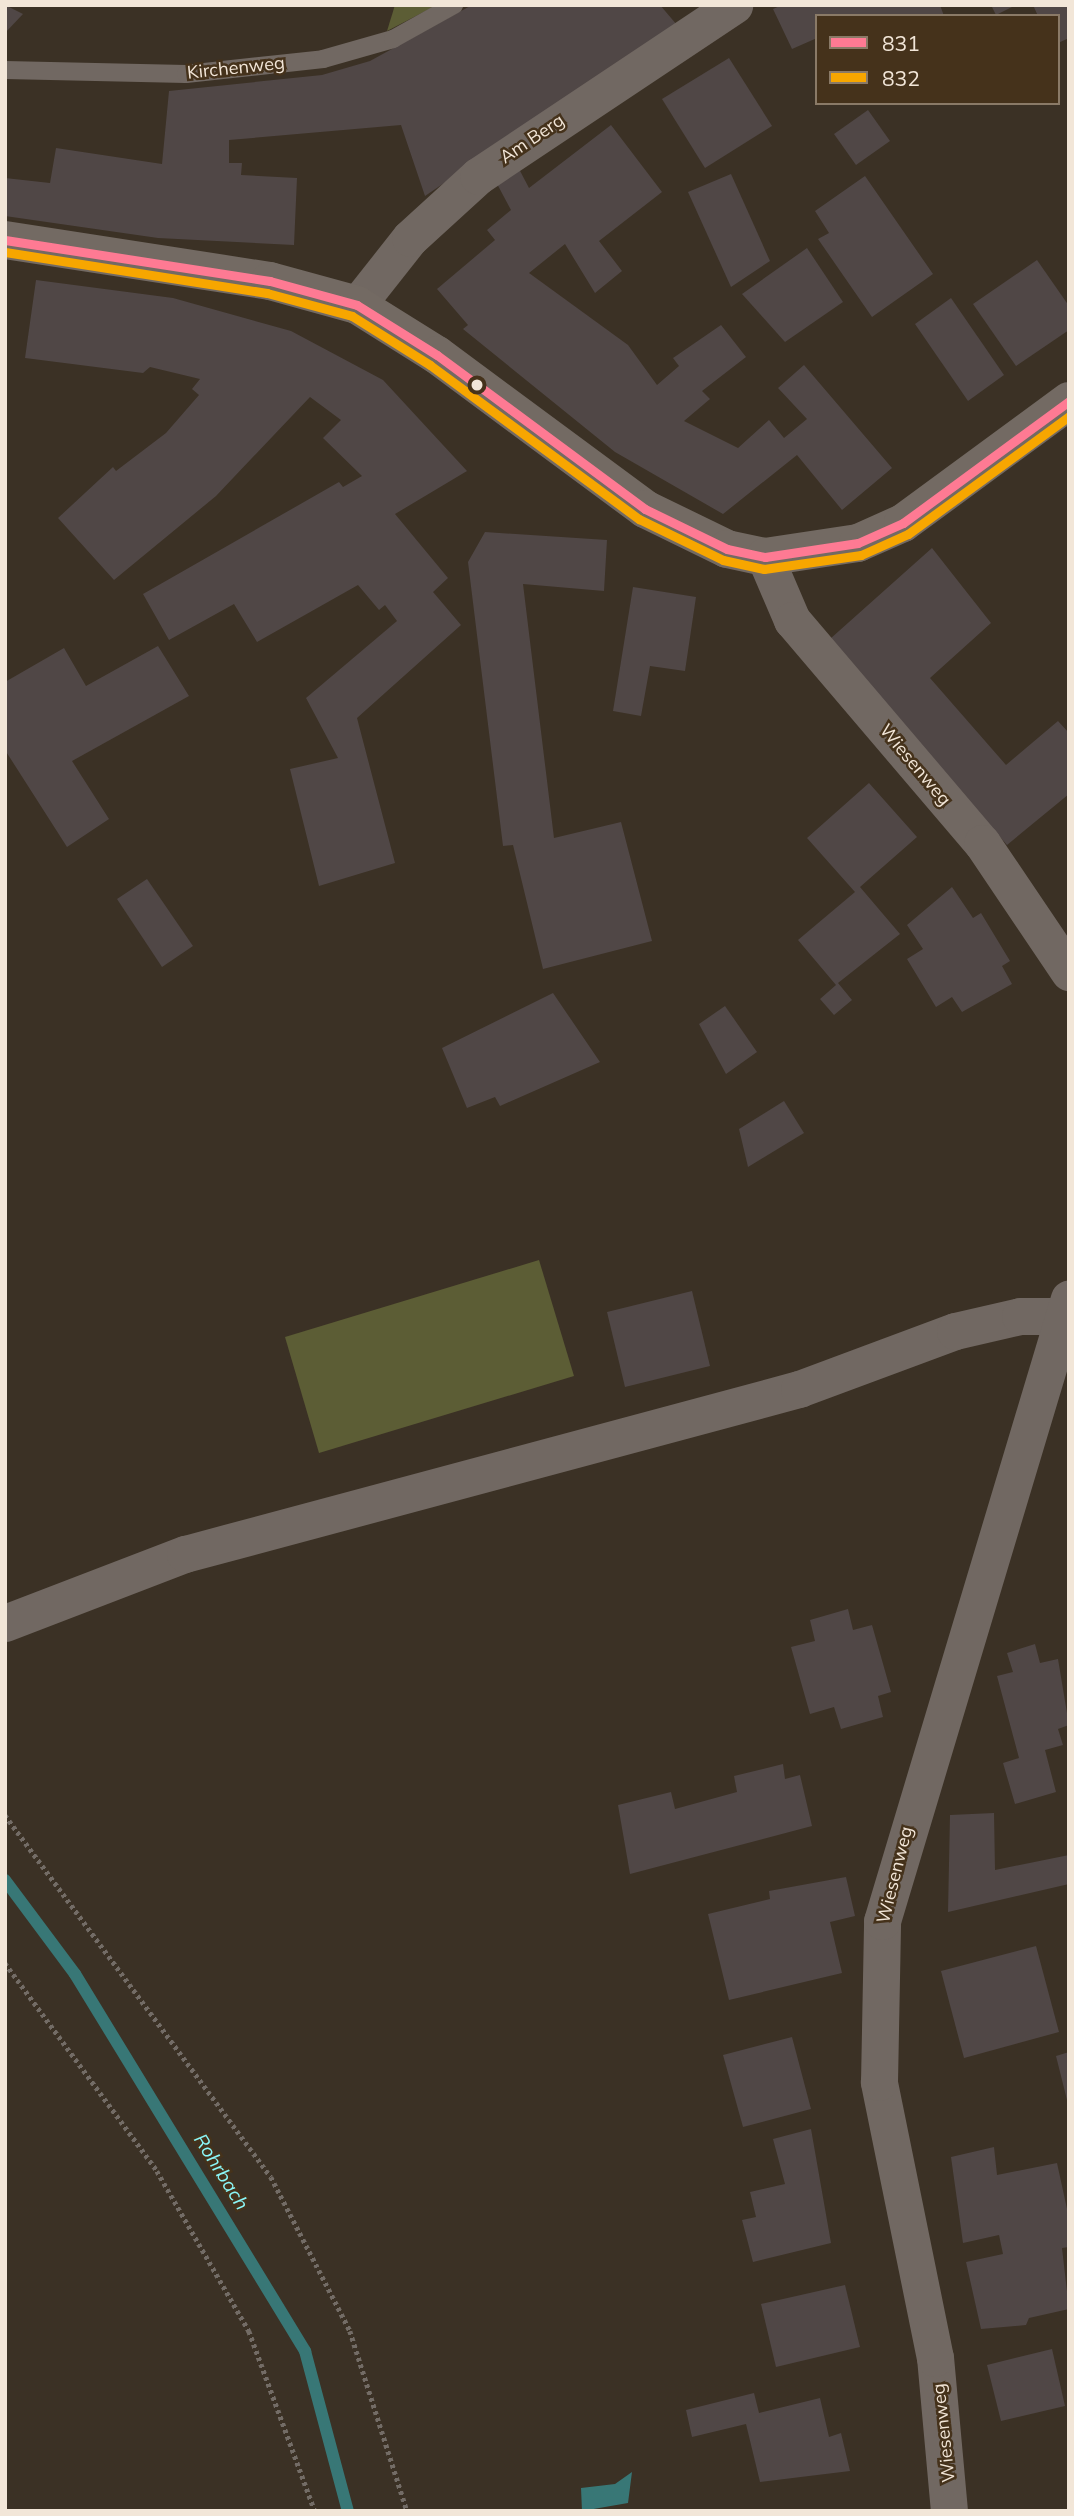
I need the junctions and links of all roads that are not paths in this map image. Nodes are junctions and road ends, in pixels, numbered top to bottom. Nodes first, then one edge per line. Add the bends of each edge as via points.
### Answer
1 (454, 5) edge
2 (734, 5) edge
3 (5, 70) edge
4 (5, 240) edge
5 (357, 305) junction
6 (1069, 401) edge
7 (765, 557) junction
8 (1069, 972) edge
9 (1066, 1307) edge
10 (5, 1623) edge
11 (949, 2511) edge

1 - 3 lane, Kirchenweg via 384,43 323,59 186,74
2 - 5 street, Am Berg via 478,176 411,238
4 - 5 main road via 270,281
5 - 7 main road via 418,342 645,509 727,549
6 - 7 main road via 903,523 858,543
7 - 8 street, Wiesenweg via 792,620 982,843
9 - 10 street via 956,1331 799,1389 186,1554
9 - 11 street, Wiesenweg via 882,1921 879,2082 935,2358

